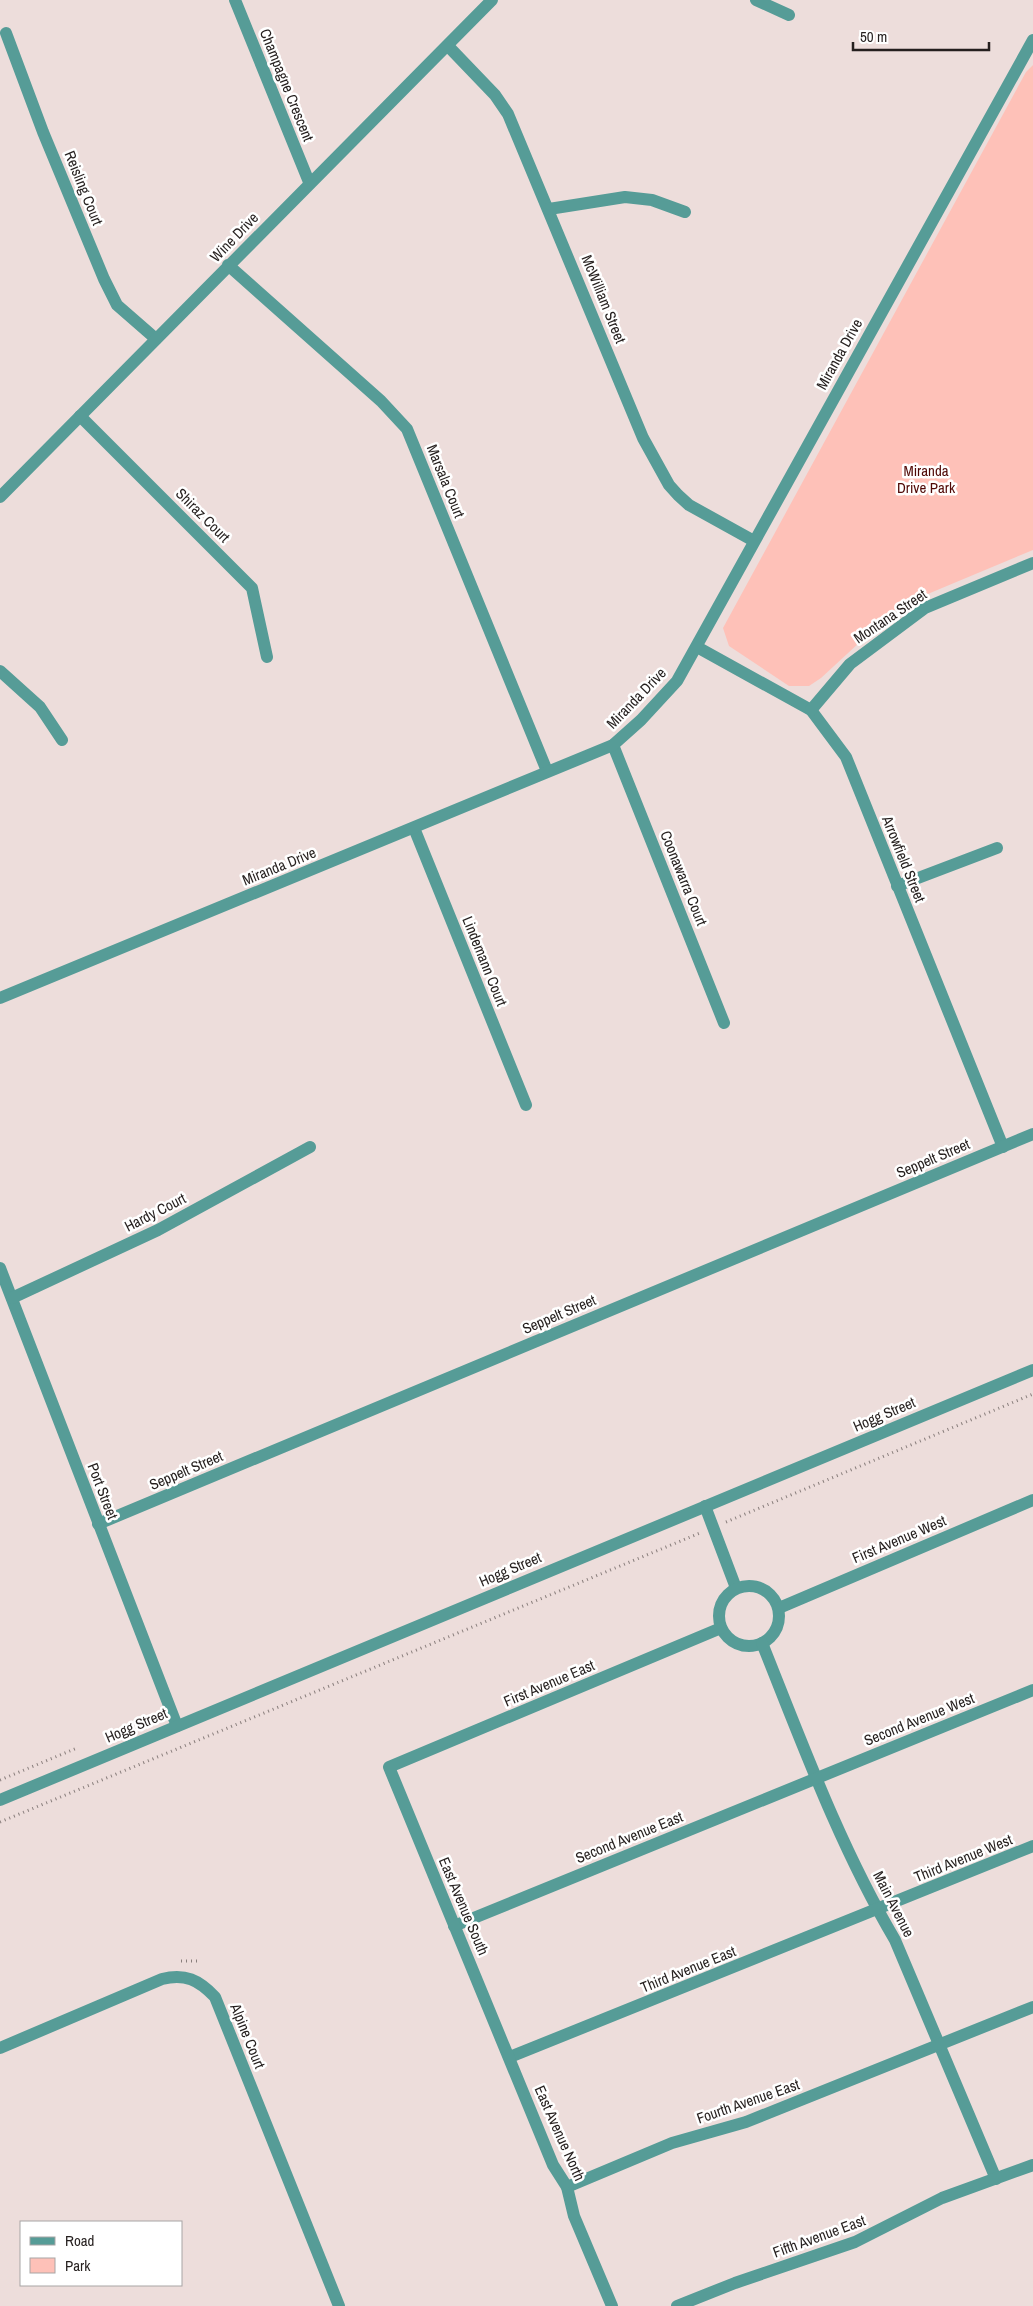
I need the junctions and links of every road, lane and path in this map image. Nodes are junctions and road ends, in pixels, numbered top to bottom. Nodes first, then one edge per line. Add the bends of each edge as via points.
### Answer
1 (235, 0) edge
2 (492, 0) edge
3 (756, 0) edge
4 (789, 14) dead end
5 (6, 33) dead end
6 (1033, 40) edge
7 (448, 46) junction
8 (310, 182) junction
9 (549, 209) junction
10 (685, 212) dead end
11 (228, 265) junction
12 (156, 340) junction
13 (80, 416) junction
14 (0, 497) edge
15 (754, 541) junction
16 (1033, 564) edge
17 (697, 647) junction
18 (267, 656) dead end
19 (0, 671) edge
20 (812, 710) junction
21 (62, 740) dead end
22 (613, 745) junction
23 (547, 771) junction
24 (414, 828) junction
25 (997, 848) dead end
26 (897, 886) junction
27 (0, 998) edge
28 (724, 1024) dead end
29 (526, 1105) dead end
30 (1033, 1134) edge
31 (310, 1147) dead end
32 (1003, 1147) junction
33 (0, 1268) edge
34 (12, 1298) junction
35 (1033, 1370) edge
36 (1033, 1394) edge
37 (1033, 1500) edge
38 (705, 1506) junction
39 (98, 1524) junction
40 (714, 1527) junction
41 (736, 1588) junction
42 (779, 1608) junction
43 (721, 1628) junction
44 (762, 1643) junction
45 (1033, 1690) edge
46 (177, 1726) junction
47 (77, 1748) dead end
48 (389, 1767) joint
49 (817, 1779) junction
50 (0, 1780) edge
51 (0, 1800) edge
52 (0, 1822) edge
53 (1033, 1846) edge
54 (877, 1911) junction
55 (454, 1926) junction
56 (1033, 2007) edge
57 (940, 2046) junction
58 (0, 2048) edge
59 (510, 2057) junction
60 (1033, 2165) edge
61 (996, 2179) junction
62 (568, 2187) junction
63 (339, 2306) edge
64 (612, 2306) edge
65 (677, 2306) edge

1 - 8 street, Champagne Crescent
2 - 7 street, Wine Drive
3 - 4 street
5 - 12 street, Reisling Court via 104,279 117,305
6 - 15 street, Miranda Drive
7 - 8 street, Wine Drive
7 - 9 street, McWilliam Street via 496,95 508,114
8 - 11 street, Wine Drive
9 - 10 street via 626,197 652,200
9 - 15 street, McWilliam Street via 644,438 669,485 689,505
11 - 12 street, Wine Drive
11 - 23 street, Marsala Court via 407,428
12 - 13 street, Wine Drive
13 - 14 street, Wine Drive
13 - 18 street, Shiraz Court via 252,588
15 - 17 street, Miranda Drive
16 - 20 street, Montana Street via 925,608 850,664
17 - 20 street, Arrowfield Street
17 - 22 street, Miranda Drive via 677,681
19 - 21 street via 40,706
20 - 26 street, Arrowfield Street via 846,757
22 - 23 street, Miranda Drive
22 - 28 street, Coonawarra Court
23 - 24 street, Miranda Drive
24 - 27 street, Miranda Drive
24 - 29 street, Lindemann Court
25 - 26 street
26 - 32 street, Arrowfield Street
30 - 32 street, Seppelt Street
31 - 34 street, Hardy Court via 158,1230
32 - 39 street, Seppelt Street
33 - 34 street, Port Street
34 - 39 street, Port Street
35 - 38 street, Hogg Street
36 - 40 path
37 - 42 street, First Avenue West
38 - 40 street
38 - 46 street, Hogg Street
39 - 46 street, Port Street
40 - 41 street
40 - 52 path
41 - 42 street via 754,1585 762,1588 770,1593
41 - 43 street via 722,1600 719,1609
42 - 44 street via 777,1628
43 - 44 street via 731,1641 738,1644 754,1646
43 - 48 street, First Avenue East
44 - 49 street, Main Avenue
45 - 49 street, Second Avenue West
46 - 51 street, Hogg Street
47 - 50 path
48 - 55 street, East Avenue South
49 - 54 street, Main Avenue
49 - 55 street, Second Avenue East
53 - 54 street, Third Avenue West
54 - 57 street, Main Avenue via 895,1940
54 - 59 street, Third Avenue East
55 - 59 street, East Avenue South
56 - 57 street, Fourth Avenue East
57 - 61 street, Main Avenue
57 - 62 street, Fourth Avenue East via 746,2122 672,2144
58 - 63 street, Alpine Court via 162,1979 190,1977 205,1986 215,1997
59 - 62 street, East Avenue North via 553,2165
60 - 61 street, Fifth Avenue East
61 - 65 street, Fifth Avenue East via 942,2198 856,2242
62 - 64 street, East Avenue North via 574,2216

